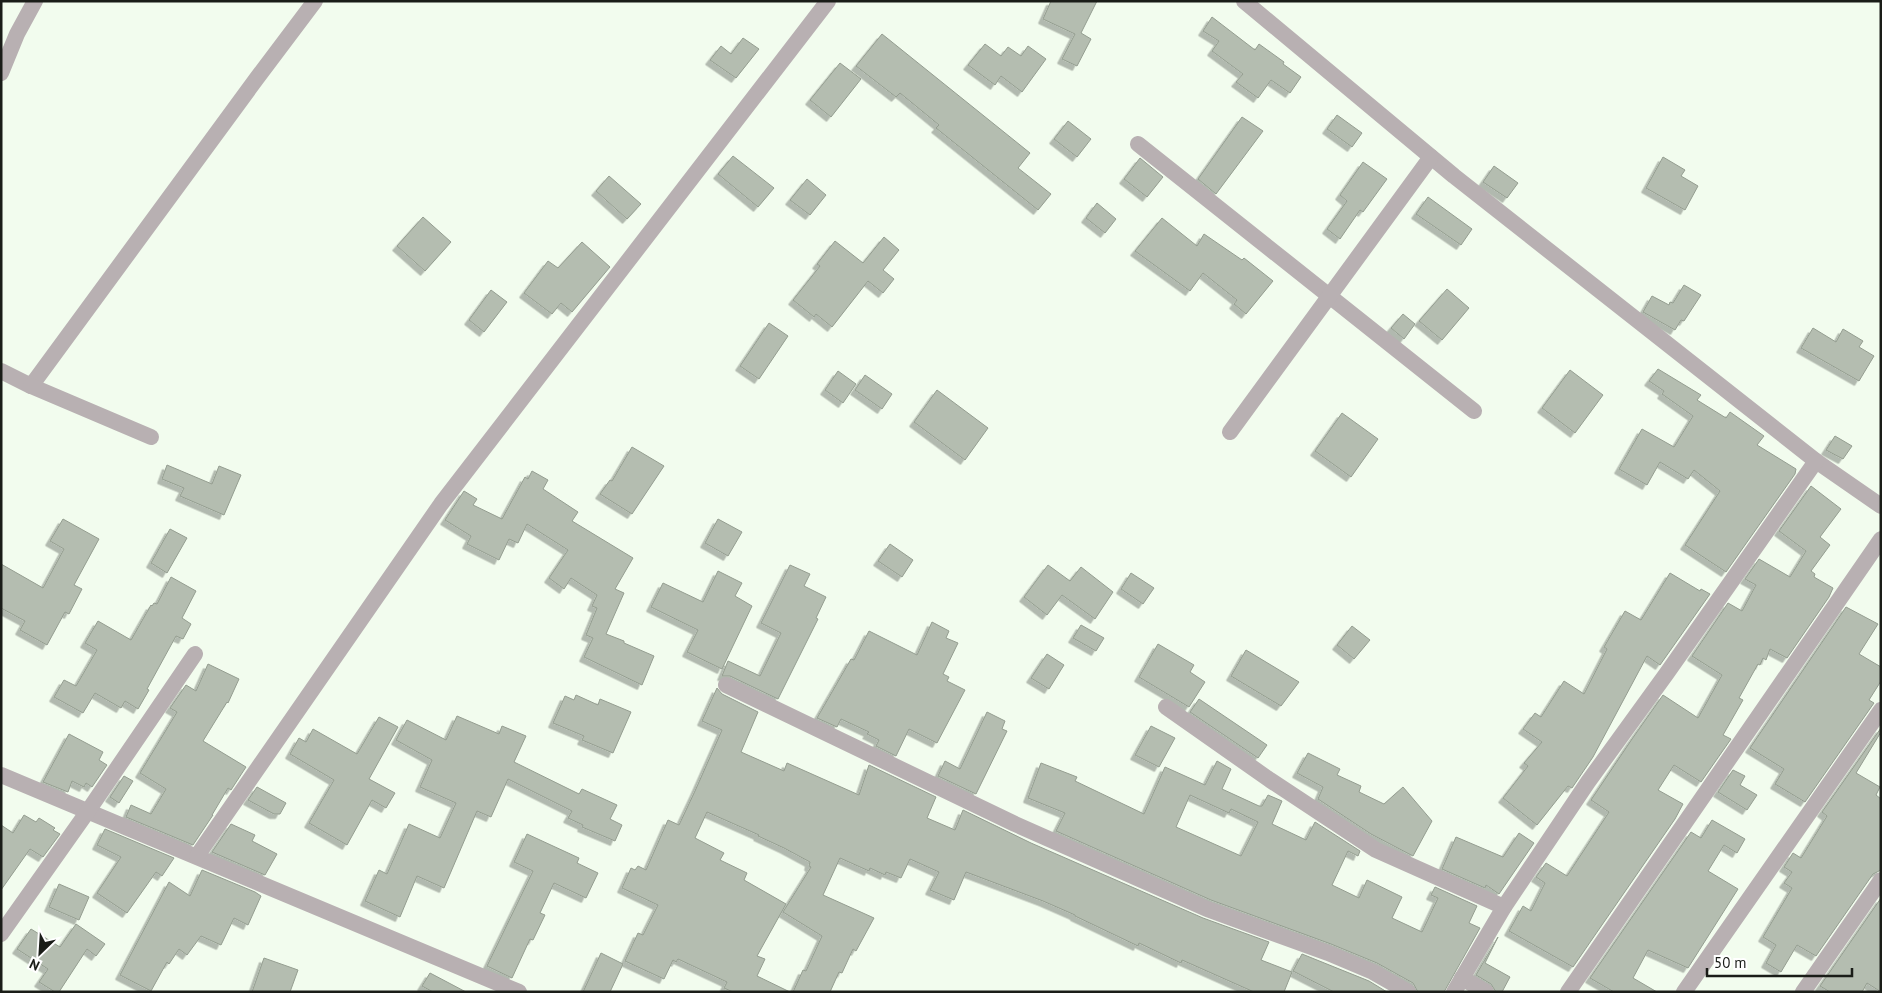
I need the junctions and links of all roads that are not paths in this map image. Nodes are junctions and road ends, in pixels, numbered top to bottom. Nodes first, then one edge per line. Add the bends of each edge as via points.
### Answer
1 (35, 1) edge
2 (315, 1) edge
3 (828, 1) edge
4 (1244, 1) edge
5 (1, 73) edge
6 (1138, 144) dead end
7 (1431, 157) junction
8 (1329, 296) junction
9 (1, 371) edge
10 (31, 386) junction
11 (1474, 412) dead end
12 (1230, 432) dead end
13 (151, 436) dead end
14 (1816, 461) junction
15 (1881, 506) edge
16 (1881, 539) edge
17 (195, 654) dead end
18 (726, 685) dead end
19 (1166, 708) dead end
20 (1881, 710) edge
21 (1, 775) edge
22 (88, 811) junction
23 (197, 856) junction
24 (1881, 880) edge
25 (1504, 907) junction
26 (1, 934) edge
27 (1458, 985) edge
28 (519, 992) edge
29 (1408, 992) edge
30 (1486, 992) edge
31 (1568, 992) edge
32 (1684, 992) edge
33 (1803, 992) edge

1 - 5 street
2 - 10 street
3 - 23 street via 441,504
4 - 7 street
6 - 8 street
7 - 8 street
7 - 14 street
8 - 11 street
8 - 12 street
9 - 10 street
10 - 13 street
14 - 15 street
14 - 25 street via 1588,782
16 - 31 street
17 - 22 street
18 - 29 street via 1015,824 1207,909 1373,972
19 - 25 street via 1376,850
20 - 32 street
21 - 22 street
22 - 23 street
22 - 26 street
23 - 28 street
24 - 33 street
25 - 27 street
27 - 30 street

